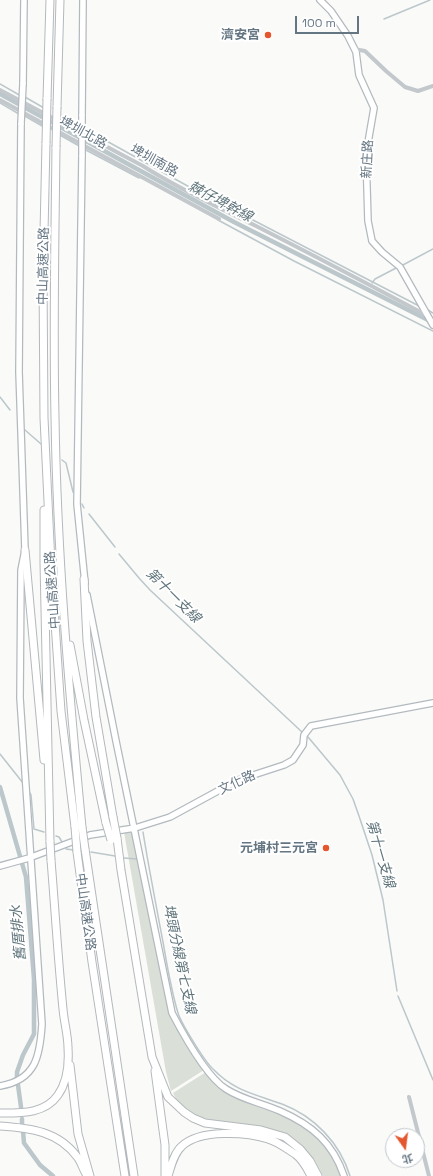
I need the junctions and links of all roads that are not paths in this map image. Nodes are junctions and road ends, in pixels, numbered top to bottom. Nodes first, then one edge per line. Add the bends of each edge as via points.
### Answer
1 (24, 0) edge
2 (50, 0) edge
3 (60, 0) edge
4 (83, 0) edge
5 (320, 0) edge
6 (354, 49) junction
7 (433, 86) edge
8 (0, 90) edge
9 (0, 100) edge
10 (220, 219) dead end
11 (426, 315) junction
12 (433, 325) edge
13 (44, 418) junction
14 (59, 533) junction
15 (25, 550) junction
16 (84, 579) junction
17 (433, 703) edge
18 (49, 814) junction
19 (79, 827) junction
20 (134, 828) junction
21 (114, 839) junction
22 (29, 858) junction
23 (0, 866) edge
24 (69, 1049) junction
25 (152, 1057) junction
26 (0, 1086) edge
27 (410, 1097) dead end
28 (0, 1113) edge
29 (0, 1126) edge
30 (87, 1176) edge
31 (90, 1176) edge
32 (125, 1176) edge
33 (134, 1176) edge
34 (164, 1176) edge
35 (168, 1176) edge
36 (311, 1176) edge
37 (318, 1176) edge
38 (344, 1176) edge
39 (429, 1176) edge

1 - 15 street, bridge via 19,372
2 - 13 highway, 中山高速公路, bridge via 43,276
3 - 14 highway, 中山高速公路, bridge via 54,278
4 - 16 street, bridge via 77,504
5 - 6 street, 新庄路 via 332,11
6 - 7 street via 365,51 405,87 418,91
6 - 11 street, 新庄路 via 358,75 374,108 366,154 368,221 372,241 400,267
8 - 11 street, 埤圳南路
9 - 10 street, 埤圳北路
11 - 12 street, 新庄路
13 - 18 highway
13 - 19 highway, 中山高速公路 via 60,704
14 - 19 highway, 中山高速公路
14 - 21 highway, bridge via 67,629 106,824
15 - 18 highway
15 - 22 street via 21,570 20,698
16 - 20 street
16 - 21 highway, bridge via 87,641 96,718 114,817
17 - 20 street, 文化路 via 311,726 293,760 238,780 170,817
18 - 24 highway, bridge via 63,1010
19 - 32 highway, 中山高速公路, bridge via 77,852
19 - 33 highway, 中山高速公路, bridge via 85,849
20 - 22 street, 文化路 via 90,835
20 - 38 street via 169,1000 179,1026 207,1070 225,1089 239,1097 280,1111 311,1128 333,1150
21 - 25 highway
22 - 23 street, 文化路
22 - 26 street via 42,1024 41,1041 32,1068 19,1081
24 - 28 highway via 64,1085 58,1096 46,1107 30,1112
24 - 31 highway via 78,1134
25 - 34 highway via 165,1145
25 - 37 highway via 168,1097 184,1112 205,1123 261,1130 285,1137 300,1149
27 - 39 street
29 - 30 highway via 31,1129 64,1143 78,1158
35 - 36 highway via 172,1160 181,1146 199,1136 221,1134 269,1139 296,1155 305,1164

